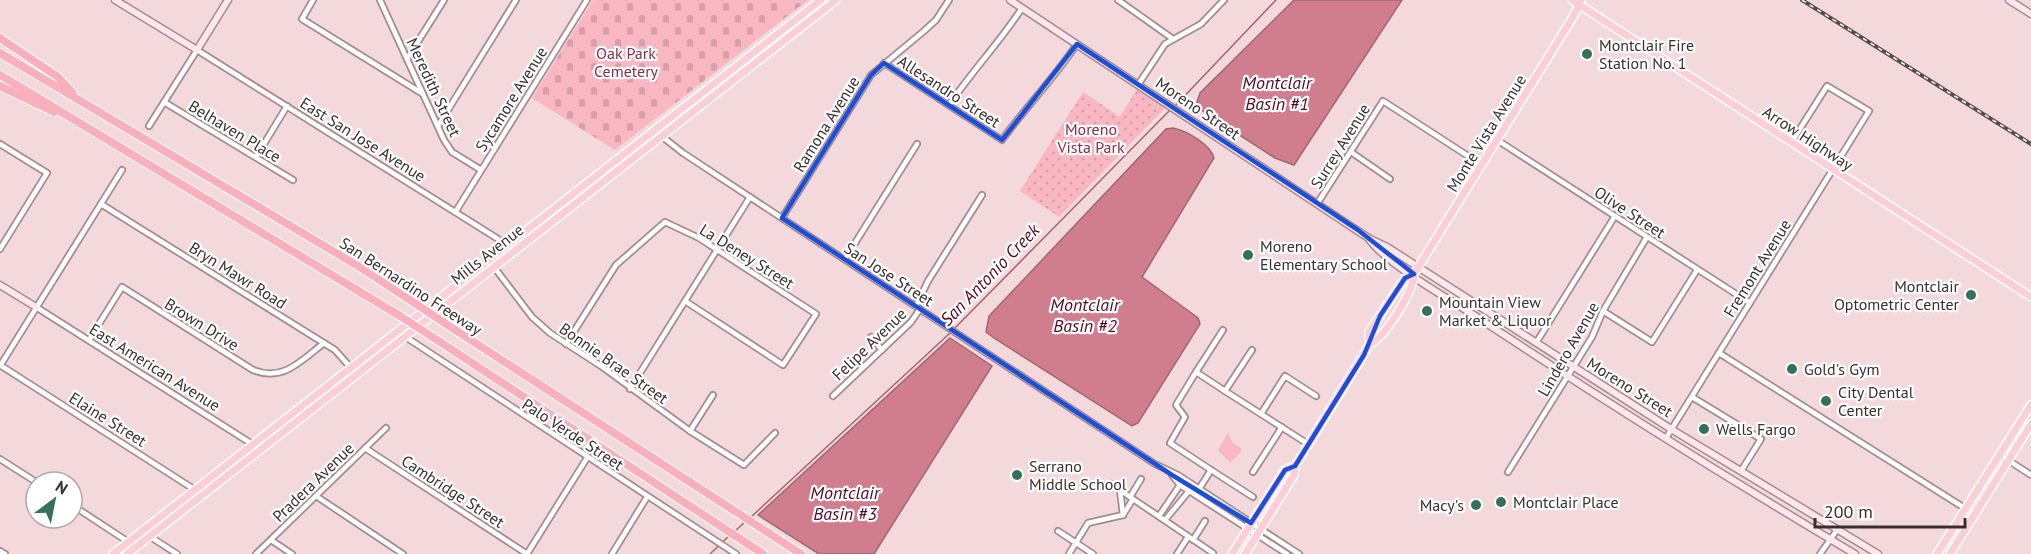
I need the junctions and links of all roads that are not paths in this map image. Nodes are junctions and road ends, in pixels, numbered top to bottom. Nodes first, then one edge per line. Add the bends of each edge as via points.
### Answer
1 (115, 0) edge
2 (228, 0) edge
3 (313, 0) edge
4 (380, 0) edge
5 (444, 0) edge
6 (516, 0) edge
7 (587, 0) edge
8 (820, 0) edge
9 (836, 0) edge
10 (949, 0) edge
11 (1010, 0) edge
12 (1118, 0) edge
13 (1224, 0) edge
14 (1572, 0) edge
15 (2009, 0) edge
16 (1583, 2) edge
17 (1022, 8) junction
18 (2031, 14) edge
19 (786, 27) junction
20 (792, 34) junction
21 (0, 38) edge
22 (1173, 39) junction
23 (1077, 44) junction
24 (197, 50) junction
25 (0, 53) edge
26 (0, 58) edge
27 (407, 59) junction
28 (884, 63) junction
29 (0, 75) edge
30 (40, 77) junction
31 (1138, 85) junction
32 (0, 86) edge
33 (423, 94) junction
34 (79, 100) junction
35 (164, 102) junction
36 (949, 105) junction
37 (287, 106) junction
38 (149, 126) dead end
39 (438, 126) junction
40 (658, 133) junction
41 (106, 138) junction
42 (1497, 140) junction
43 (1791, 143) junction
44 (0, 144) edge
45 (917, 144) dead end
46 (1351, 152) junction
47 (256, 157) junction
48 (1482, 165) junction
49 (122, 170) dead end
50 (481, 170) junction
51 (1832, 170) junction
52 (1390, 179) dead end
53 (293, 180) dead end
54 (982, 195) dead end
55 (750, 197) junction
56 (101, 204) junction
57 (1317, 204) junction
58 (456, 211) junction
59 (1615, 216) junction
60 (782, 218) junction
61 (1647, 237) junction
62 (1370, 239) junction
63 (512, 247) junction
64 (0, 249) edge
65 (717, 250) junction
66 (845, 259) junction
67 (491, 264) junction
68 (1418, 267) junction
69 (1697, 270) junction
70 (1414, 274) junction
71 (0, 285) edge
72 (2031, 297) edge
73 (685, 301) junction
74 (1750, 303) junction
75 (36, 307) junction
76 (918, 308) junction
77 (1603, 311) junction
78 (1223, 330) dead end
79 (401, 334) junction
80 (871, 337) dead end
81 (89, 340) junction
82 (324, 343) junction
83 (566, 344) junction
84 (1370, 344) junction
85 (1536, 344) junction
86 (882, 350) junction
87 (1252, 350) dead end
88 (1719, 353) junction
89 (0, 366) edge
90 (350, 367) junction
91 (1573, 368) junction
92 (1196, 372) junction
93 (356, 373) junction
94 (1568, 376) junction
95 (630, 389) junction
96 (1225, 391) junction
97 (713, 395) dead end
98 (833, 396) dead end
99 (1316, 396) dead end
100 (1692, 397) junction
101 (2031, 405) edge
102 (1261, 414) junction
103 (2031, 424) edge
104 (1282, 427) junction
105 (386, 428) dead end
106 (1671, 429) junction
107 (690, 431) junction
108 (775, 433) dead end
109 (1666, 438) junction
110 (254, 443) junction
111 (1308, 444) junction
112 (365, 448) junction
113 (260, 449) junction
114 (2000, 455) junction
115 (587, 458) junction
116 (0, 459) edge
117 (2008, 461) junction
118 (1295, 466) junction
119 (1211, 470) junction
120 (1741, 471) junction
121 (1253, 472) dead end
122 (1508, 472) dead end
123 (24, 474) edge
124 (1172, 475) junction
125 (2031, 475) edge
126 (1141, 479) dead end
127 (1111, 484) dead end
128 (1180, 485) junction
129 (197, 489) junction
130 (1199, 489) junction
131 (1120, 490) junction
132 (1189, 491) junction
133 (203, 495) junction
134 (316, 496) junction
135 (647, 496) junction
136 (1253, 497) dead end
137 (1131, 498) junction
138 (1966, 509) junction
139 (84, 512) edge
140 (1124, 515) junction
141 (1159, 516) junction
142 (1165, 520) junction
143 (1205, 521) dead end
144 (1250, 526) junction
145 (1837, 530) junction
146 (1058, 531) dead end
147 (143, 532) junction
148 (1258, 532) junction
149 (150, 537) junction
150 (1190, 538) junction
151 (1830, 539) junction
152 (271, 540) junction
153 (130, 541) junction
154 (1076, 543) junction
155 (136, 547) junction
156 (0, 551) edge
157 (1213, 552) dead end
158 (5, 554) edge
159 (113, 554) edge
160 (127, 554) edge
161 (177, 554) edge
162 (256, 554) edge
163 (292, 554) edge
164 (403, 554) edge
165 (527, 554) edge
166 (612, 554) edge
167 (736, 554) edge
168 (763, 554) edge
169 (801, 554) edge
170 (1069, 554) edge
171 (1093, 554) edge
172 (1177, 554) edge
173 (1232, 554) edge
174 (1245, 554) edge
175 (1287, 554) edge
176 (1299, 554) edge
177 (1820, 554) edge
178 (1855, 554) edge
179 (1878, 554) edge
180 (1937, 554) edge
181 (1950, 554) edge

1 - 24 street
2 - 24 street
3 - 33 street via 302,19
4 - 27 street, Meredith Street
5 - 27 street
6 - 39 street
7 - 50 street, Sycamore Avenue
8 - 19 main road, Mills Avenue
9 - 20 main road, Mills Avenue
10 - 28 street, Ramona Avenue via 924,31
11 - 17 street, Moreno Street
12 - 22 street
13 - 22 street via 1201,24
14 - 16 main road, Arrow Highway
15 - 18 street
16 - 42 main road, Monte Vista Avenue
16 - 43 main road, Arrow Highway
17 - 23 street, Moreno Street
17 - 36 street via 1004,37
19 - 20 main road
19 - 40 main road, Mills Avenue
20 - 40 main road, Mills Avenue
21 - 34 highway via 58,77
22 - 31 street via 1165,44
23 - 31 street, Moreno Street
23 - 36 street, Allesandro Street via 1002,140
24 - 35 street
24 - 37 street, East San Jose Avenue
25 - 30 highway, San Bernardino Freeway
26 - 30 highway via 22,72
27 - 33 street, Meredith Street
28 - 36 street, Allesandro Street
28 - 60 street, Ramona Avenue via 871,75
29 - 41 highway, San Bernardino Freeway
30 - 34 highway, San Bernardino Freeway
31 - 57 street, Moreno Street
32 - 41 highway
33 - 39 street, Meredith Street
34 - 169 highway, San Bernardino Freeway, bridge via 358,266
35 - 38 street
35 - 47 street, Belhaven Place
37 - 47 street
37 - 58 street, East San Jose Avenue
39 - 50 street, Meredith Street via 452,152
40 - 55 street, San Jose Street
40 - 63 main road, Mills Avenue
41 - 168 highway, San Bernardino Freeway, bridge via 400,316
42 - 48 main road, Monte Vista Avenue
42 - 59 street, Olive Street
43 - 51 main road, Arrow Highway
43 - 51 street, Fremont Avenue via 1827,86 1869,111
44 - 64 street via 47,173
45 - 66 street
46 - 48 street, Surrey Avenue via 1383,101
46 - 52 street
46 - 57 street, Surrey Avenue
47 - 53 street, Belhaven Place
48 - 68 main road, Monte Vista Avenue
49 - 56 street
50 - 58 street, Sycamore Avenue
51 - 72 main road, Arrow Highway
51 - 74 street, Fremont Avenue
54 - 76 street, Felipe Avenue via 928,281
55 - 60 street, San Jose Street
55 - 65 street
56 - 75 street
56 - 82 street, Bryn Mawr Road
57 - 62 street, Moreno Street
58 - 63 street, East San Jose Avenue
59 - 61 street, Olive Street
59 - 85 street
60 - 66 street, San Jose Street
61 - 69 street, Olive Street
61 - 77 street, Lindero Avenue
62 - 68 street, Moreno Street
62 - 70 street, Moreno Street
63 - 67 main road, Mills Avenue
65 - 73 street
65 - 73 street, La Deney Street via 816,314 783,365
65 - 83 street, La Deney Street via 665,222 616,265
66 - 76 street, San Jose Street
67 - 79 main road, Mills Avenue
67 - 83 street, Bonnie Brae Street via 532,317
68 - 70 main road, Monte Vista Avenue
68 - 85 street, Moreno Street
69 - 74 street, Olive Street
69 - 77 street via 1652,342
70 - 84 main road, Monte Vista Avenue via 1413,284 1380,339
70 - 84 main road, Monte Vista Avenue via 1405,278 1369,332
70 - 94 street, Moreno Street
71 - 75 street
73 - 95 street
74 - 88 street, Fremont Avenue
75 - 81 street, East American Avenue
75 - 89 street
76 - 86 street, Felipe Avenue via 911,322
76 - 124 street, San Jose Street
77 - 91 street, Lindero Avenue
78 - 92 street
79 - 90 main road, Mills Avenue
79 - 93 main road, Mills Avenue
79 - 115 street, Palo Verde Street
80 - 86 street
81 - 82 street, Brown Drive via 122,287 265,374 283,373
81 - 110 street, East American Avenue
82 - 90 street, Bryn Mawr Road
83 - 95 street, Bonnie Brae Street
84 - 111 main road, Monte Vista Avenue
85 - 91 street, Moreno Street
86 - 98 street, Felipe Avenue
87 - 96 street
88 - 100 street, Fremont Avenue
88 - 138 street
89 - 129 street, Elaine Street
90 - 93 street, Bryn Mawr Road
90 - 110 main road, Mills Avenue
91 - 94 street, Lindero Avenue
91 - 106 street, Moreno Street
92 - 96 street
92 - 119 street via 1176,405 1185,417 1170,443
93 - 113 main road, Mills Avenue
94 - 109 street, Moreno Street
94 - 122 street, Lindero Avenue
95 - 107 street, Bonnie Brae Street
96 - 102 street
97 - 107 street
99 - 102 street via 1285,376
100 - 106 street, Fremont Avenue
100 - 120 street via 1761,439
101 - 114 main road
102 - 104 street
103 - 117 main road
104 - 111 street
104 - 121 street
105 - 112 street, Pradera Avenue
106 - 109 street, Fremont Avenue
106 - 120 street, Moreno Street
107 - 108 street, Bonnie Brae Street via 744,465
109 - 151 street, Moreno Street
110 - 113 street, East American Avenue
110 - 129 main road, Mills Avenue
111 - 118 main road, Monte Vista Avenue
112 - 134 street, Pradera Avenue
112 - 165 street, Cambridge Street
113 - 133 main road, Mills Avenue
114 - 117 street
114 - 138 main road
115 - 135 street, Palo Verde Street
115 - 165 street
116 - 123 street
117 - 125 street
117 - 181 main road
118 - 144 main road, Monte Vista Avenue via 1285,470
118 - 148 main road, Monte Vista Avenue via 1294,476
119 - 130 street
119 - 136 street
120 - 145 street, Moreno Street
124 - 128 street, San Jose Street
124 - 130 street, San Jose Street
126 - 137 street
127 - 131 street
128 - 132 street, San Jose Street
128 - 141 street
129 - 133 street, Elaine Street
129 - 147 main road, Mills Avenue
130 - 144 street, San Jose Street
131 - 137 street
131 - 140 street
132 - 142 street
132 - 144 street, San Jose Street
133 - 149 main road, Mills Avenue
134 - 152 street, Pradera Avenue
134 - 164 street
135 - 166 street
135 - 167 street, Palo Verde Street
137 - 140 street
137 - 141 street
138 - 180 main road
139 - 153 street
140 - 154 street via 1088,523
141 - 142 street
142 - 150 street
143 - 150 street
144 - 148 street
144 - 173 main road, Monte Vista Avenue
145 - 151 street
145 - 179 street, Moreno Street
146 - 154 street
147 - 149 street
147 - 153 main road, Mills Avenue
148 - 174 main road, Monte Vista Avenue
148 - 175 street
148 - 176 street
149 - 155 main road, Mills Avenue
149 - 161 street
150 - 157 street
150 - 172 street
151 - 177 street
151 - 178 street, Moreno Street
152 - 162 street, Pradera Avenue
152 - 163 street
153 - 155 street
153 - 159 main road, Mills Avenue
154 - 170 street
154 - 171 street
155 - 160 main road, Mills Avenue
156 - 158 street

